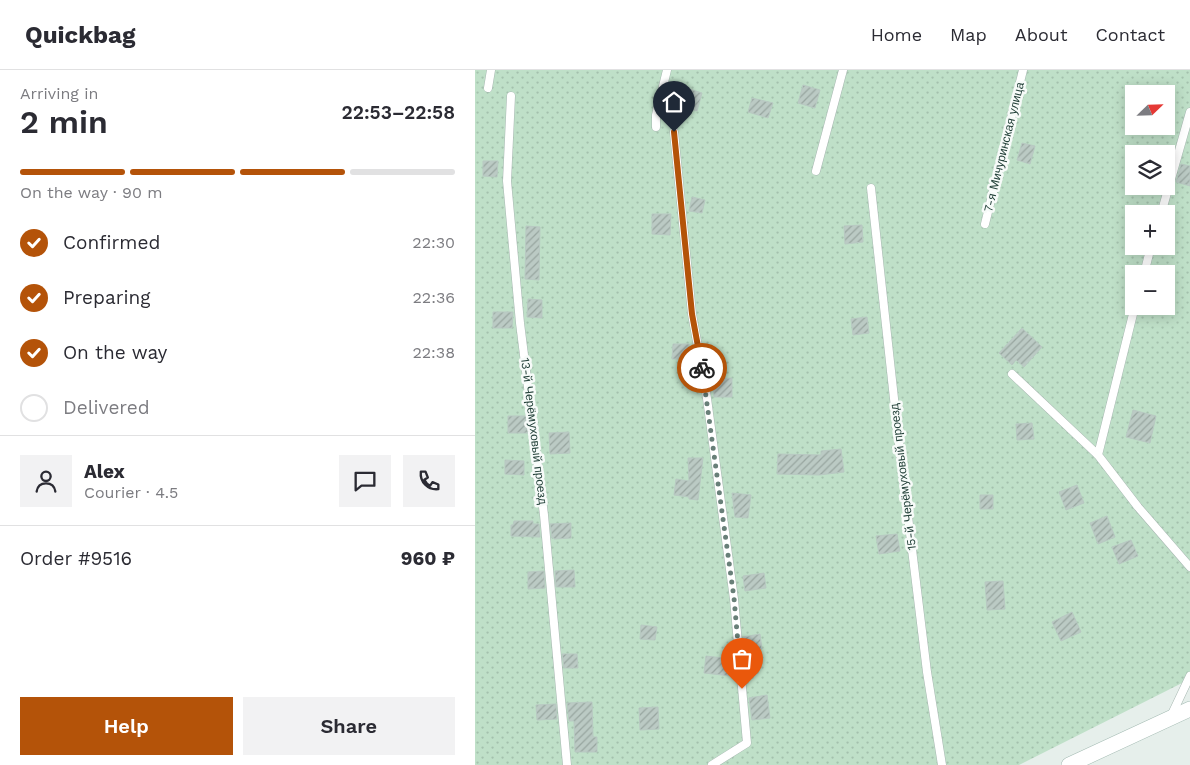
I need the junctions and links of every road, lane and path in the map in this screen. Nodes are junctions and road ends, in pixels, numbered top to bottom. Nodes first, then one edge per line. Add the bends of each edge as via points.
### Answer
1 (491, 70) edge
2 (667, 70) edge
3 (843, 70) edge
4 (1023, 70) edge
5 (487, 88) dead end
6 (511, 96) dead end
7 (1190, 112) edge
8 (656, 127) dead end
9 (674, 132) dead end
10 (816, 171) dead end
11 (871, 188) dead end
12 (1164, 205) edge
13 (985, 224) dead end
14 (1133, 315) edge
15 (1012, 374) dead end
16 (1098, 455) junction
17 (1190, 552) edge
18 (1184, 560) junction
19 (1190, 567) edge
20 (1190, 676) edge
21 (1190, 709) edge
22 (1170, 718) junction
23 (567, 765) edge
24 (712, 765) edge
25 (942, 765) edge
26 (1069, 765) edge

1 - 5 lane
2 - 8 lane
3 - 10 lane
4 - 13 lane, 7-я Мичуринская улица
6 - 23 lane, 13-й Черёмуховый проезд via 507,181 520,323 544,515
7 - 12 lane
9 - 24 lane via 692,314 706,391 734,598 747,743
11 - 25 lane, 15-й Черёмуховый проезд via 927,672
14 - 16 lane
15 - 16 lane
16 - 18 lane via 1138,508
17 - 18 lane
18 - 19 lane
20 - 22 lane
21 - 22 main road
22 - 26 main road

